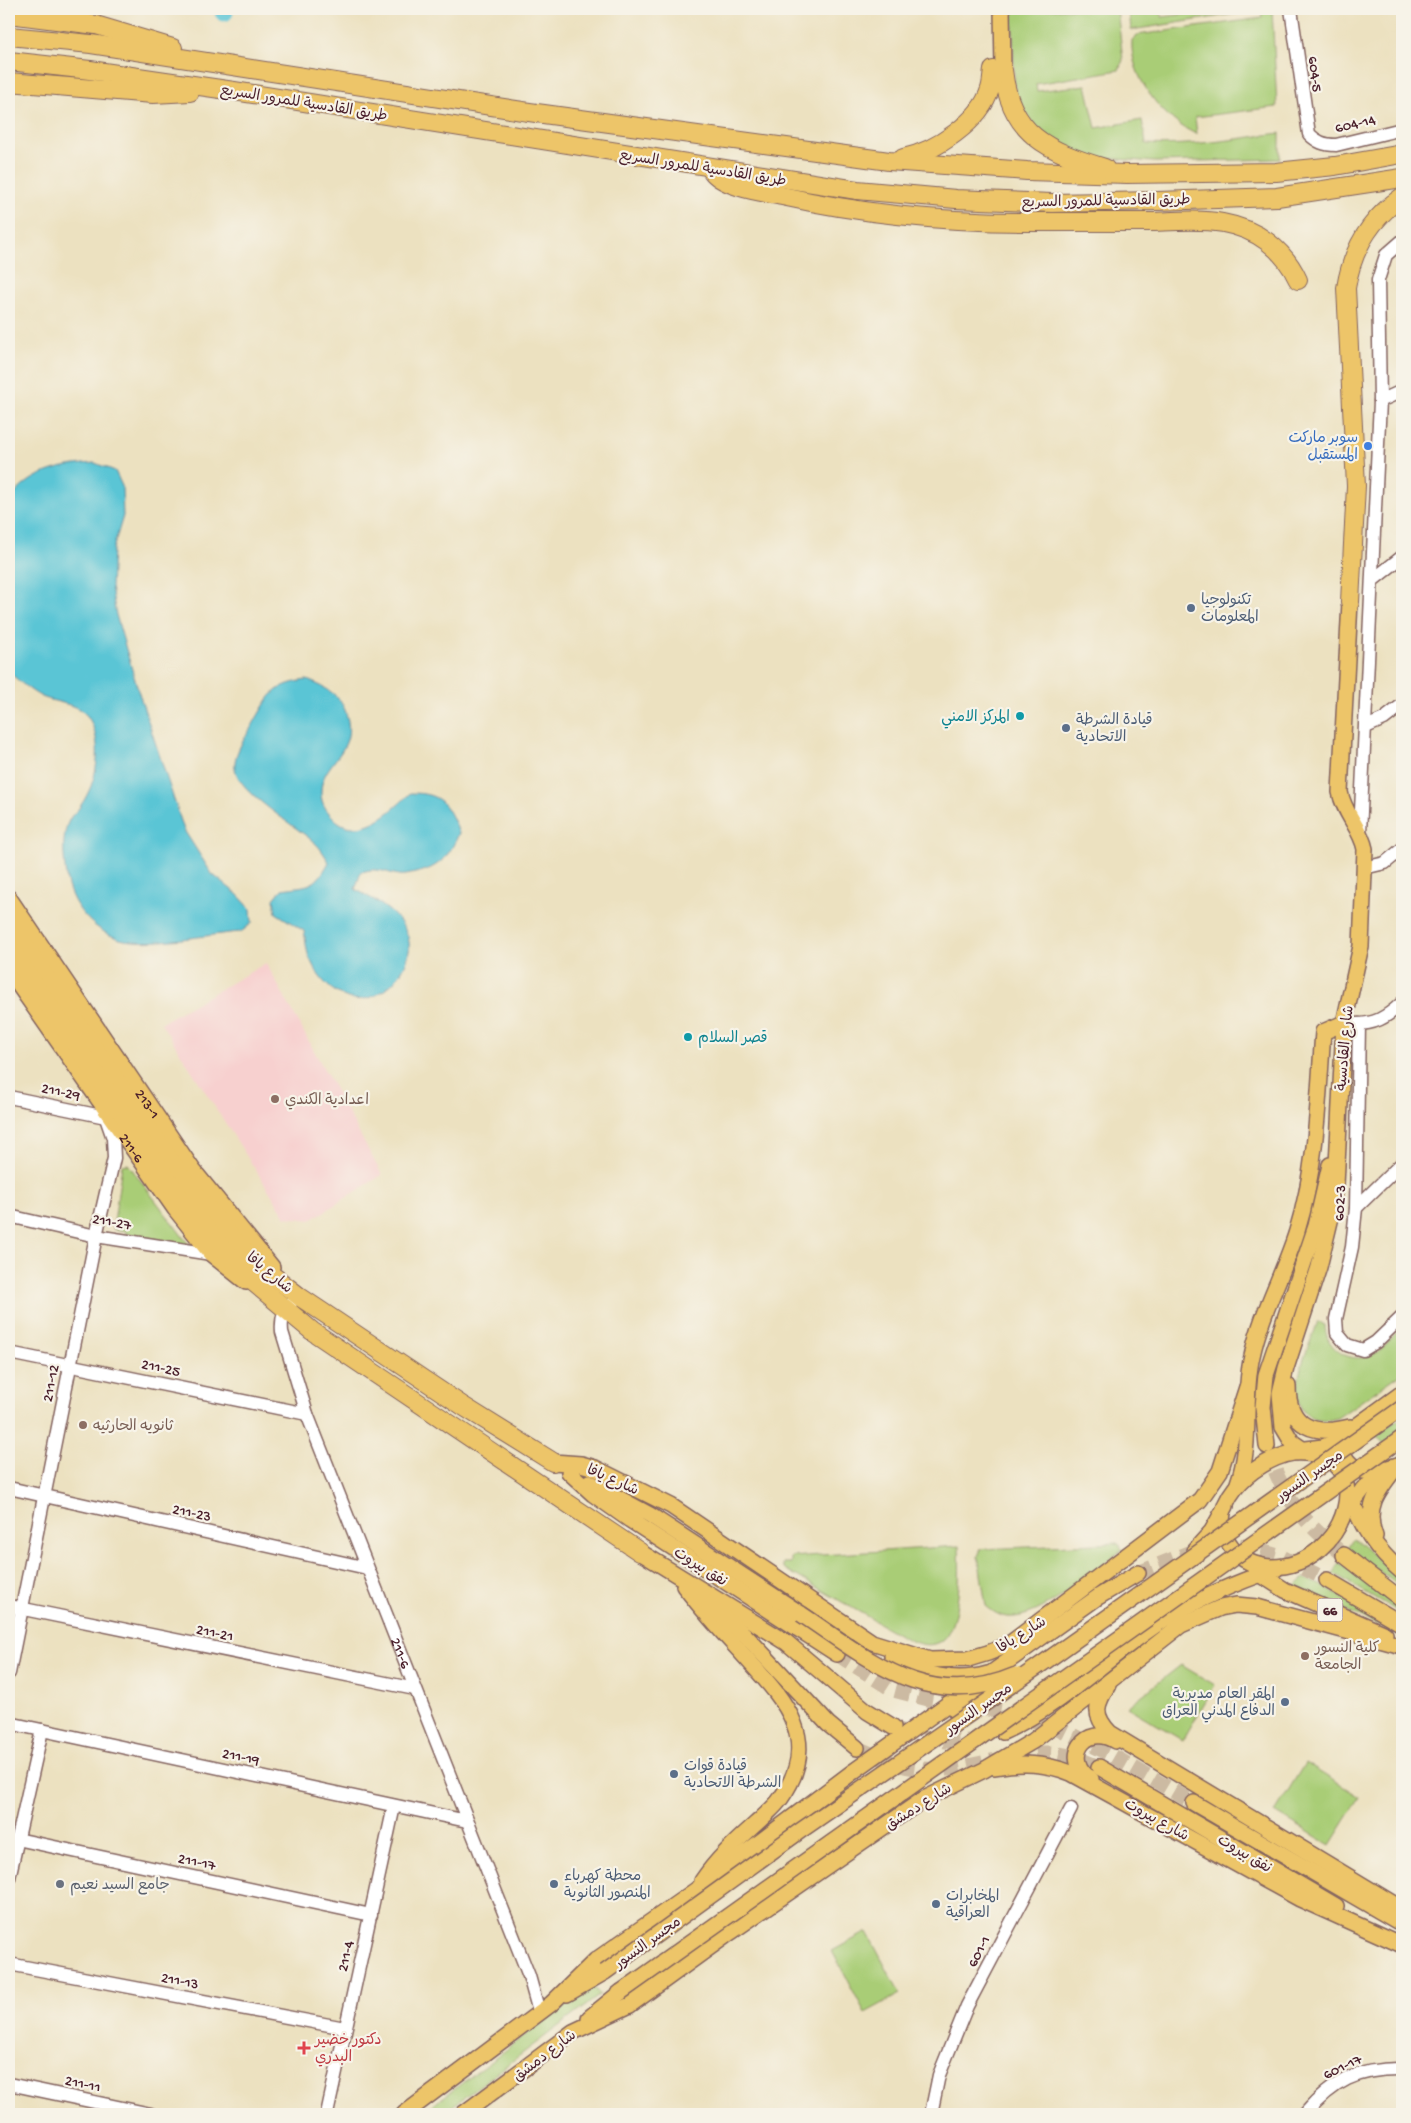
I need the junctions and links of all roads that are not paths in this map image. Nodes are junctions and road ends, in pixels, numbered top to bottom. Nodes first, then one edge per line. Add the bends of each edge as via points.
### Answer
1 (992, 9) edge
2 (1002, 9) edge
3 (1291, 9) edge
4 (9, 14) edge
5 (9, 36) edge
6 (9, 62) edge
7 (236, 66) junction
8 (998, 70) junction
9 (9, 82) edge
10 (234, 91) junction
11 (1402, 129) edge
12 (1316, 140) joint
13 (1402, 154) edge
14 (888, 161) junction
15 (710, 168) junction
16 (1127, 174) junction
17 (1402, 178) edge
18 (1402, 197) edge
19 (1402, 241) edge
20 (1298, 280) dead end
21 (1402, 391) edge
22 (1380, 401) junction
23 (1402, 557) edge
24 (1373, 580) junction
25 (1350, 602) joint
26 (1402, 705) edge
27 (1366, 727) junction
28 (1360, 834) junction
29 (1402, 849) edge
30 (1364, 868) junction
31 (9, 898) edge
32 (9, 922) edge
33 (9, 947) edge
34 (9, 971) edge
35 (13, 983) edge
36 (54, 999) junction
37 (1402, 1003) edge
38 (1351, 1024) junction
39 (9, 1097) edge
40 (99, 1102) junction
41 (106, 1117) junction
42 (1338, 1129) junction
43 (1402, 1163) edge
44 (1356, 1208) junction
45 (9, 1216) edge
46 (96, 1236) junction
47 (211, 1254) junction
48 (300, 1297) junction
49 (281, 1306) junction
50 (1402, 1317) edge
51 (9, 1353) edge
52 (1291, 1355) junction
53 (70, 1365) junction
54 (1247, 1387) junction
55 (1402, 1393) edge
56 (1402, 1408) edge
57 (307, 1414) junction
58 (1359, 1425) junction
59 (1402, 1438) edge
60 (1267, 1446) tunnel mouth
61 (1304, 1451) junction
62 (553, 1462) junction
63 (1400, 1463) edge
64 (569, 1472) junction
65 (1238, 1483) junction
66 (1346, 1486) junction
67 (9, 1488) edge
68 (44, 1496) junction
69 (1352, 1501) junction
70 (1226, 1506) junction
71 (1344, 1516) junction
72 (1380, 1551) junction
73 (640, 1552) junction
74 (1236, 1553) junction
75 (1344, 1555) tunnel mouth
76 (1294, 1563) junction
77 (367, 1568) junction
78 (1402, 1572) edge
79 (1138, 1573) tunnel mouth
80 (1260, 1574) junction
81 (1327, 1580) tunnel mouth
82 (684, 1586) junction
83 (1222, 1589) junction
84 (1304, 1599) junction
85 (1402, 1600) edge
86 (1236, 1606) junction
87 (15, 1607) edge
88 (1195, 1609) junction
89 (1402, 1624) edge
90 (1165, 1625) junction
91 (872, 1642) junction
92 (1402, 1642) edge
93 (1402, 1646) edge
94 (837, 1654) tunnel mouth
95 (1046, 1661) junction
96 (994, 1672) junction
97 (9, 1673) edge
98 (1110, 1681) junction
99 (415, 1689) junction
100 (9, 1723) edge
101 (893, 1727) tunnel mouth
102 (917, 1728) junction
103 (42, 1730) junction
104 (1003, 1732) dead end
105 (857, 1748) tunnel mouth
106 (1142, 1753) junction
107 (1100, 1767) tunnel mouth
108 (984, 1770) junction
109 (1105, 1791) junction
110 (1194, 1803) tunnel mouth
111 (394, 1806) junction
112 (1071, 1809) dead end
113 (467, 1822) junction
114 (17, 1839) junction
115 (9, 1878) edge
116 (696, 1890) junction
117 (1402, 1909) edge
118 (371, 1915) junction
119 (1402, 1924) edge
120 (1397, 1942) edge
121 (9, 1964) edge
122 (545, 2008) junction
123 (345, 2028) junction
124 (573, 2032) junction
125 (1402, 2069) edge
126 (9, 2084) edge
127 (151, 2114) edge
128 (327, 2114) edge
129 (404, 2114) edge
130 (463, 2114) edge
131 (931, 2114) edge
132 (1305, 2114) edge

1 - 8 main road
2 - 8 main road
3 - 12 street, 604-5 via 1306,127
4 - 7 highway via 96,25
5 - 7 highway, طريق القادسية للمرور السريع via 91,44
6 - 10 highway, طريق القادسية للمرور السريع
7 - 14 highway, طريق القادسية للمرور السريع via 529,112
8 - 14 highway via 986,98 958,131 925,151
8 - 16 highway via 1013,109 1041,142 1066,156
9 - 10 highway via 153,94
10 - 15 highway, طريق القادسية للمرور السريع
11 - 12 street, 604-14 via 1336,145 1325,145
13 - 16 highway, طريق القادسية للمرور السريع via 1276,172
14 - 16 highway, طريق القادسية للمرور السريع
15 - 17 highway, طريق القادسية للمرور السريع via 857,190 1052,203 1277,198
15 - 20 highway via 728,183 862,212 982,222 1224,223 1247,230 1275,246 1292,266
18 - 25 highway via 1376,220 1361,240 1351,263 1346,288 1356,486
19 - 22 street via 1386,255 1378,280
21 - 22 street
22 - 24 street
23 - 24 street
24 - 27 street
25 - 28 main road, شارع القادسية via 1340,792 1347,815
26 - 27 street via 1379,722
27 - 28 street
28 - 30 main road, شارع القادسية via 1365,849
29 - 30 street via 1381,865
30 - 38 main road, شارع القادسية via 1361,946
31 - 48 main road, 213-1 via 193,1170 263,1257
32 - 36 highway, شارع يافا
33 - 36 highway, شارع يافا
34 - 35 main road, 211-6
35 - 40 main road, 211-6
36 - 48 highway, شارع يافا via 212,1216 246,1252
36 - 49 highway, شارع يافا via 185,1202 246,1276
37 - 38 street via 1386,1017 1369,1024
38 - 42 main road, شارع القادسية
38 - 44 street, 602-3
38 - 54 main road, شارع القادسية via 1323,1032 1314,1153 1304,1206 1288,1258 1259,1331
39 - 41 street, 211-29
40 - 41 street, 211-12
40 - 47 main road, 211-6
41 - 46 street, 211-12 via 113,1138 114,1158
42 - 52 main road, شارع القادسية via 1332,1213 1319,1268
42 - 60 main road via 1316,1226 1266,1375 1263,1407
43 - 44 street
44 - 50 street, 602-3 via 1352,1247 1336,1319 1337,1333 1347,1345 1363,1350
45 - 46 street, 211-27
46 - 47 street, 211-27
46 - 53 street, 211-12
47 - 49 main road, 211-6
48 - 49 street
48 - 62 highway, شارع يافا
49 - 57 street, 211-6 via 282,1332
49 - 73 highway, شارع يافا
51 - 53 street, 211-25
52 - 58 main road via 1289,1401 1293,1414 1302,1424 1329,1432
52 - 61 main road, شارع القادسية via 1282,1380 1281,1419 1287,1435
53 - 57 street, 211-25
53 - 68 street, 211-12
54 - 65 main road, شارع القادسية via 1246,1449
54 - 91 main road, شارع يافا via 1220,1470 1200,1500 1026,1633 988,1654 949,1660 912,1656
55 - 58 main road
56 - 95 main road, مجسر النسور, bridge
57 - 77 street, 211-6
58 - 61 main road via 1323,1447
58 - 63 main road via 1343,1447 1346,1461 1354,1468 1373,1473
59 - 124 main road, مجسر النسور, bridge via 621,1992
61 - 65 main road via 1285,1454 1256,1467
61 - 66 main road via 1323,1457 1335,1466
62 - 64 main road
62 - 91 main road, شارع يافا via 595,1468 671,1506
63 - 69 main road via 1369,1484
63 - 72 main road via 1378,1490 1370,1507 1372,1530
64 - 94 main road, نفق بيروت via 630,1520
64 - 95 main road, bridge via 650,1515 892,1673 944,1688 979,1686 1013,1677
65 - 70 main road
66 - 69 main road
66 - 71 main road via 1348,1501
67 - 68 street, 211-23
68 - 77 street, 211-23
68 - 87 street, 211-12
69 - 71 main road
69 - 72 main road via 1360,1522
70 - 74 main road via 1223,1518 1225,1534
70 - 102 main road via 1212,1531 1189,1556 1030,1666 978,1698
71 - 76 main road via 1338,1530 1322,1547
72 - 78 main road
73 - 82 main road, نفق بيروت
73 - 101 main road, شارع يافا via 786,1642 867,1711
74 - 76 main road via 1258,1566
74 - 80 main road, 66
75 - 85 main road
76 - 80 main road
77 - 99 street, 211-6
79 - 96 main road via 1098,1597
80 - 83 main road
80 - 84 main road, 66
81 - 89 main road
82 - 105 main road, نفق بيروت via 745,1635 828,1724
82 - 116 main road via 780,1696 797,1730 799,1748 794,1776 780,1800 721,1856
83 - 84 main road via 1248,1583
83 - 88 main road
83 - 90 main road
84 - 92 main road, 66
86 - 88 main road
86 - 90 main road, شارع دمشق
86 - 93 main road, شارع دمشق via 1274,1611
87 - 97 street, 211-12
87 - 99 street, 211-21
88 - 90 main road
90 - 98 main road, شارع دمشق
90 - 104 main road via 1032,1717
91 - 96 main road via 905,1664 932,1676 962,1679
95 - 122 main road, مجسر النسور, bridge via 800,1831 605,1972
96 - 102 main road
98 - 106 main road via 1100,1699 1098,1717 1110,1732
98 - 108 main road, شارع دمشق via 1034,1741
99 - 113 street, 211-6
100 - 103 street, 211-19
102 - 116 main road via 854,1771
103 - 111 street, 211-19
103 - 114 street
106 - 109 main road via 1105,1735 1083,1742 1077,1756 1081,1771
106 - 117 main road
107 - 120 main road, نفق بيروت
108 - 109 main road, شارع بيروت via 1011,1764 1042,1764 1071,1773
108 - 124 main road, شارع دمشق via 924,1799 630,2005
109 - 120 main road, شارع بيروت via 1300,1899
110 - 119 main road, نفق بيروت
111 - 113 street, 211-19
111 - 118 street, 211-4
112 - 131 street, 601-1 via 967,2006 939,2076
113 - 122 street, 211-6
114 - 115 street
114 - 118 street, 211-17
116 - 122 main road via 596,1960
118 - 123 street, 211-4
121 - 123 street, 211-13
122 - 129 main road
123 - 128 street, 211-4
124 - 130 main road, شارع دمشق
125 - 132 street, 601-17 via 1377,2068 1342,2081 1328,2089
126 - 127 street, 211-11

